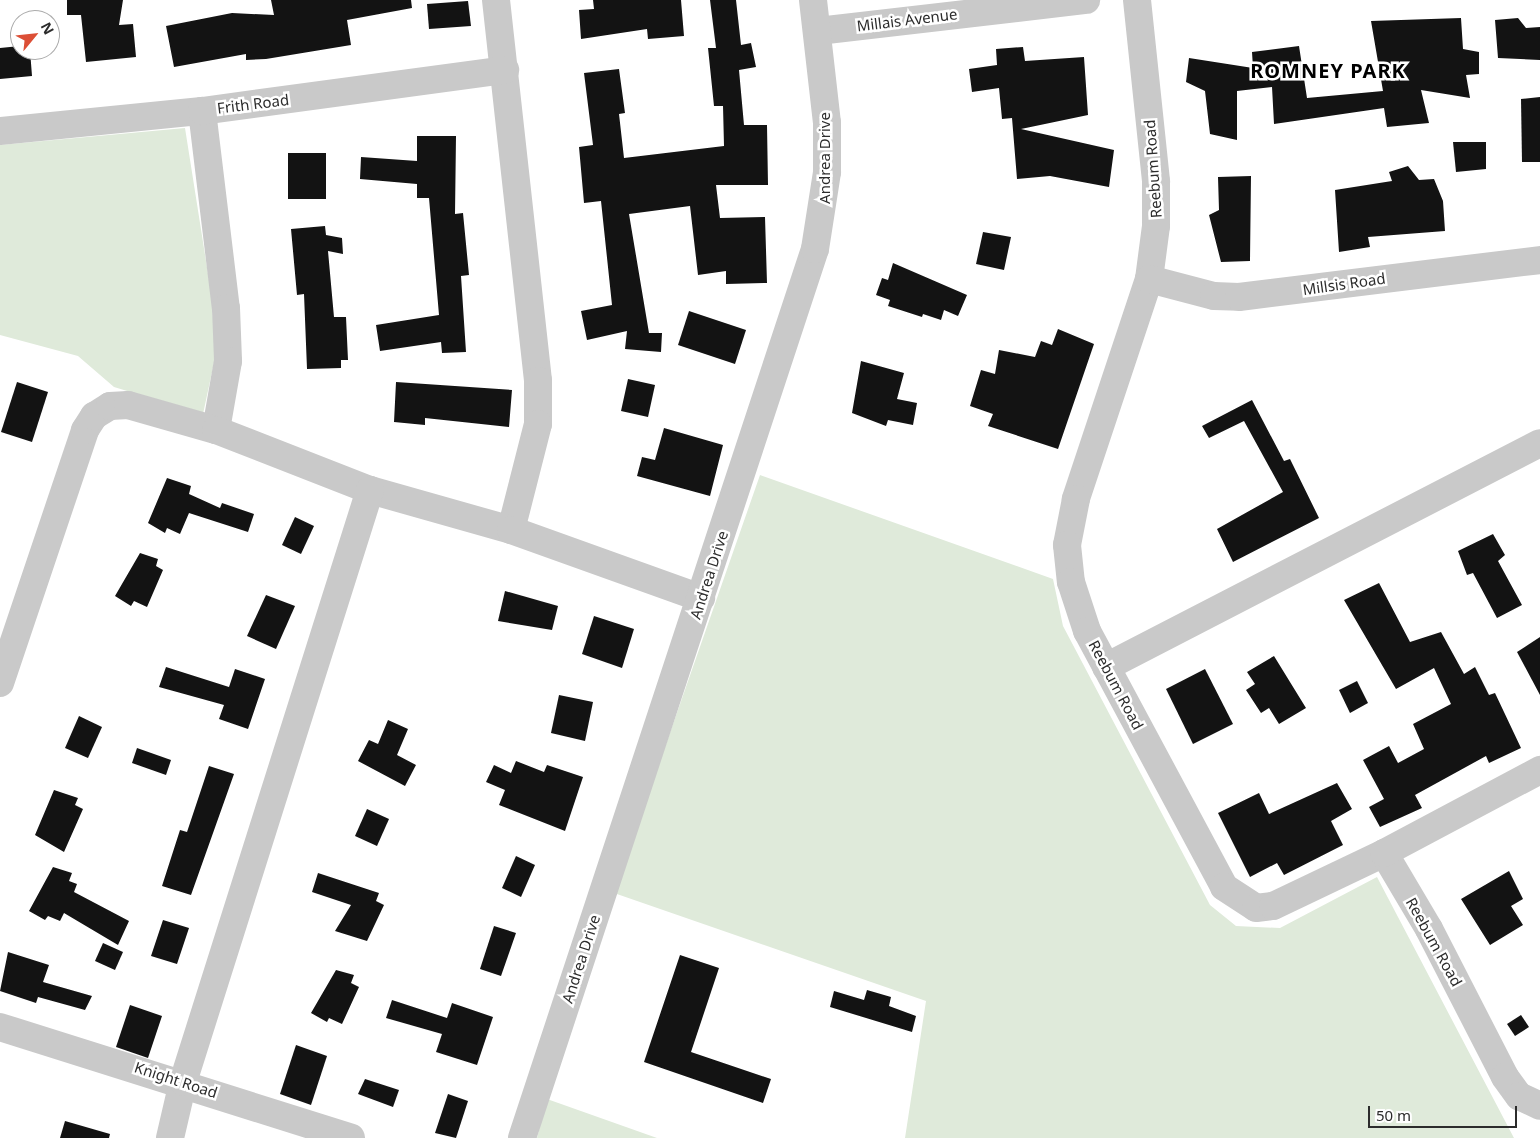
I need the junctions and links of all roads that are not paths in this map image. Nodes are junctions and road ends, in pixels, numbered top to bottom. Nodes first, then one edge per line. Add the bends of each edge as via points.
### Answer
1 (496, 0) edge
2 (813, 0) edge
3 (1086, 0) edge
4 (1137, 0) edge
5 (818, 31) junction
6 (505, 70) junction
7 (202, 111) junction
8 (0, 131) edge
9 (1539, 264) edge
10 (1149, 279) junction
11 (216, 430) junction
12 (1540, 443) edge
13 (370, 490) junction
14 (511, 530) junction
15 (701, 598) junction
16 (1106, 667) junction
17 (0, 683) edge
18 (1540, 770) edge
19 (1384, 853) junction
20 (0, 1027) edge
21 (183, 1082) junction
22 (1540, 1106) edge
23 (170, 1138) edge
24 (351, 1138) edge
25 (522, 1138) edge

1 - 6 street
2 - 5 street, Andrea Drive
3 - 5 street, Millais Avenue
4 - 10 street, Reebum Road via 1156,182
5 - 15 street, Andrea Drive via 827,123 825,209 805,284
6 - 7 street, Frith Road
6 - 14 street via 533,325 538,424
7 - 8 street, Frith Road
7 - 11 street via 226,308 228,361
9 - 10 street, Millsis Road via 1238,297 1214,296
10 - 16 street, Reebum Road via 1076,499 1067,545 1071,582 1087,631
11 - 13 street
11 - 17 street via 128,405 110,406 94,416 71,467
12 - 16 street
13 - 14 street
13 - 21 street
14 - 15 street
15 - 25 street, Andrea Drive
16 - 19 street, Reebum Road via 1212,869 1239,900 1256,908 1273,906
18 - 19 street
19 - 22 street, Reebum Road via 1429,929 1505,1078 1519,1096
20 - 21 street, Knight Road
21 - 23 street
21 - 24 street, Knight Road

